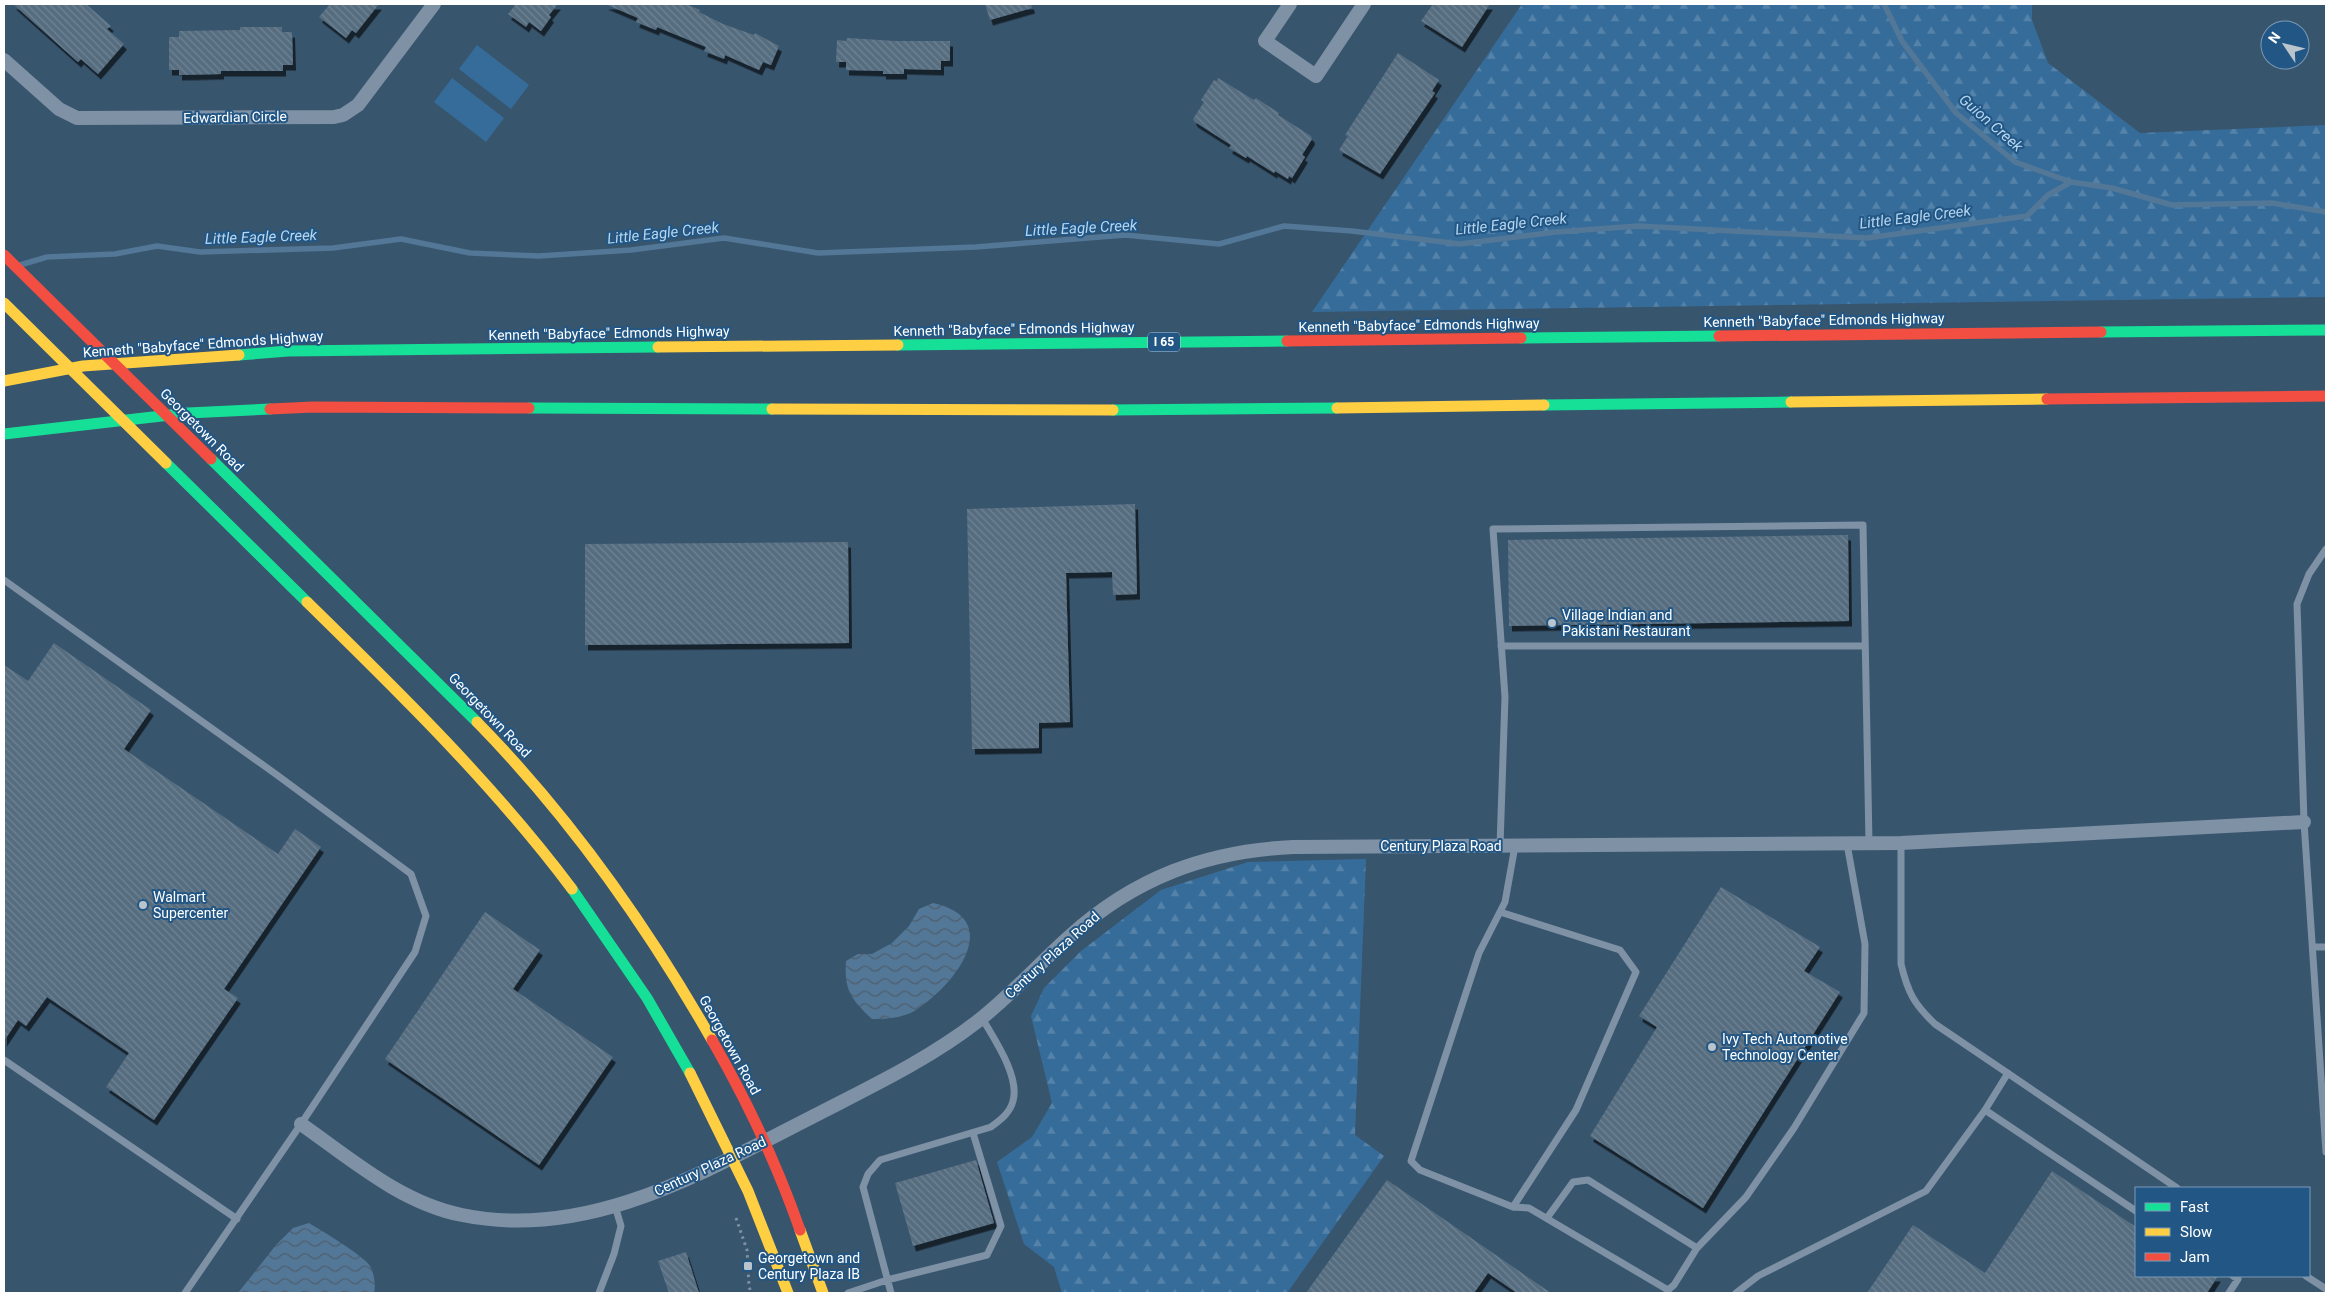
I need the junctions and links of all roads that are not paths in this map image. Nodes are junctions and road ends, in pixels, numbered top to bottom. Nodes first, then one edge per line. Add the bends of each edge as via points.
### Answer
1 (434, 4) edge
2 (1290, 4) edge
3 (1364, 4) edge
4 (4, 60) edge
5 (4, 255) edge
6 (4, 303) edge
7 (2326, 330) edge
8 (4, 381) edge
9 (2326, 396) edge
10 (4, 434) edge
11 (2326, 549) edge
12 (4, 580) edge
13 (1501, 646) junction
14 (1865, 646) junction
15 (2304, 822) junction
16 (1869, 843) junction
17 (1900, 843) junction
18 (1847, 844) junction
19 (1500, 846) junction
20 (1515, 846) junction
21 (1500, 912) junction
22 (2314, 947) junction
23 (2326, 947) edge
24 (982, 1018) junction
25 (4, 1060) edge
26 (2008, 1073) junction
27 (1985, 1110) junction
28 (302, 1124) junction
29 (973, 1133) junction
30 (764, 1141) junction
31 (2326, 1152) edge
32 (733, 1157) junction
33 (2176, 1187) edge
34 (615, 1206) junction
35 (1513, 1207) junction
36 (2135, 1210) edge
37 (1546, 1218) junction
38 (237, 1219) junction
39 (1697, 1248) junction
40 (2235, 1277) edge
41 (2307, 1277) edge
42 (887, 1280) junction
43 (2326, 1290) edge
44 (185, 1293) edge
45 (599, 1293) edge
46 (788, 1293) edge
47 (823, 1293) edge
48 (848, 1293) edge
49 (891, 1293) edge
50 (1736, 1293) edge
51 (2229, 1293) edge

1 - 4 street, Edwardian Circle via 358,105 334,117 77,118 56,106
2 - 3 street via 1266,41 1316,76
5 - 30 main road, Georgetown Road, bridge via 478,722 533,784 635,918 691,1003
6 - 32 main road, bridge via 373,666 457,753 544,853 641,988 693,1077
7 - 8 main road, Kenneth "Babyface" Edmonds Highway / I 65 via 288,352 82,366
9 - 10 main road via 1154,410 313,407 188,413
11 - 15 lane via 2309,574 2297,604
12 - 28 lane via 411,874 426,916 415,952
13 - 14 lane
13 - 14 lane via 1493,529 1863,525
13 - 19 lane via 1505,697
14 - 16 lane
15 - 17 street, Century Plaza Road
15 - 22 lane
16 - 17 street, Century Plaza Road
16 - 18 street, Century Plaza Road
17 - 26 lane via 1901,964 1906,984 1918,1008 1935,1024
18 - 20 street, Century Plaza Road
18 - 39 lane via 1865,944 1864,1013 1794,1128 1746,1197
19 - 20 street, Century Plaza Road
19 - 24 street, Century Plaza Road via 1267,848 1199,861 1143,884 1099,912
20 - 21 lane via 1505,902
21 - 35 lane via 1479,953 1411,1161 1420,1170
21 - 35 lane via 1620,950 1636,972 1576,1110
22 - 23 lane
22 - 31 lane
24 - 29 lane via 1000,1047 1012,1078 1014,1101 1005,1117 991,1127
24 - 30 street, Century Plaza Road via 950,1042
25 - 38 lane
26 - 27 lane
26 - 33 lane
27 - 36 lane
27 - 50 lane via 1926,1191 1758,1276
28 - 34 street, Century Plaza Road via 396,1190 427,1205 460,1215 520,1222 570,1217
28 - 38 lane
29 - 42 lane via 880,1160 868,1174 863,1187
29 - 42 lane via 1000,1226 987,1255
30 - 32 street, Century Plaza Road
30 - 47 main road, Georgetown Road via 795,1211
32 - 34 street, Century Plaza Road
32 - 46 main road
34 - 45 lane via 621,1226
35 - 37 lane via 1530,1208
37 - 39 lane via 1573,1182 1588,1180
37 - 39 lane via 1668,1290
38 - 44 lane
40 - 51 lane via 2238,1279
41 - 43 lane
42 - 48 lane
42 - 49 lane

